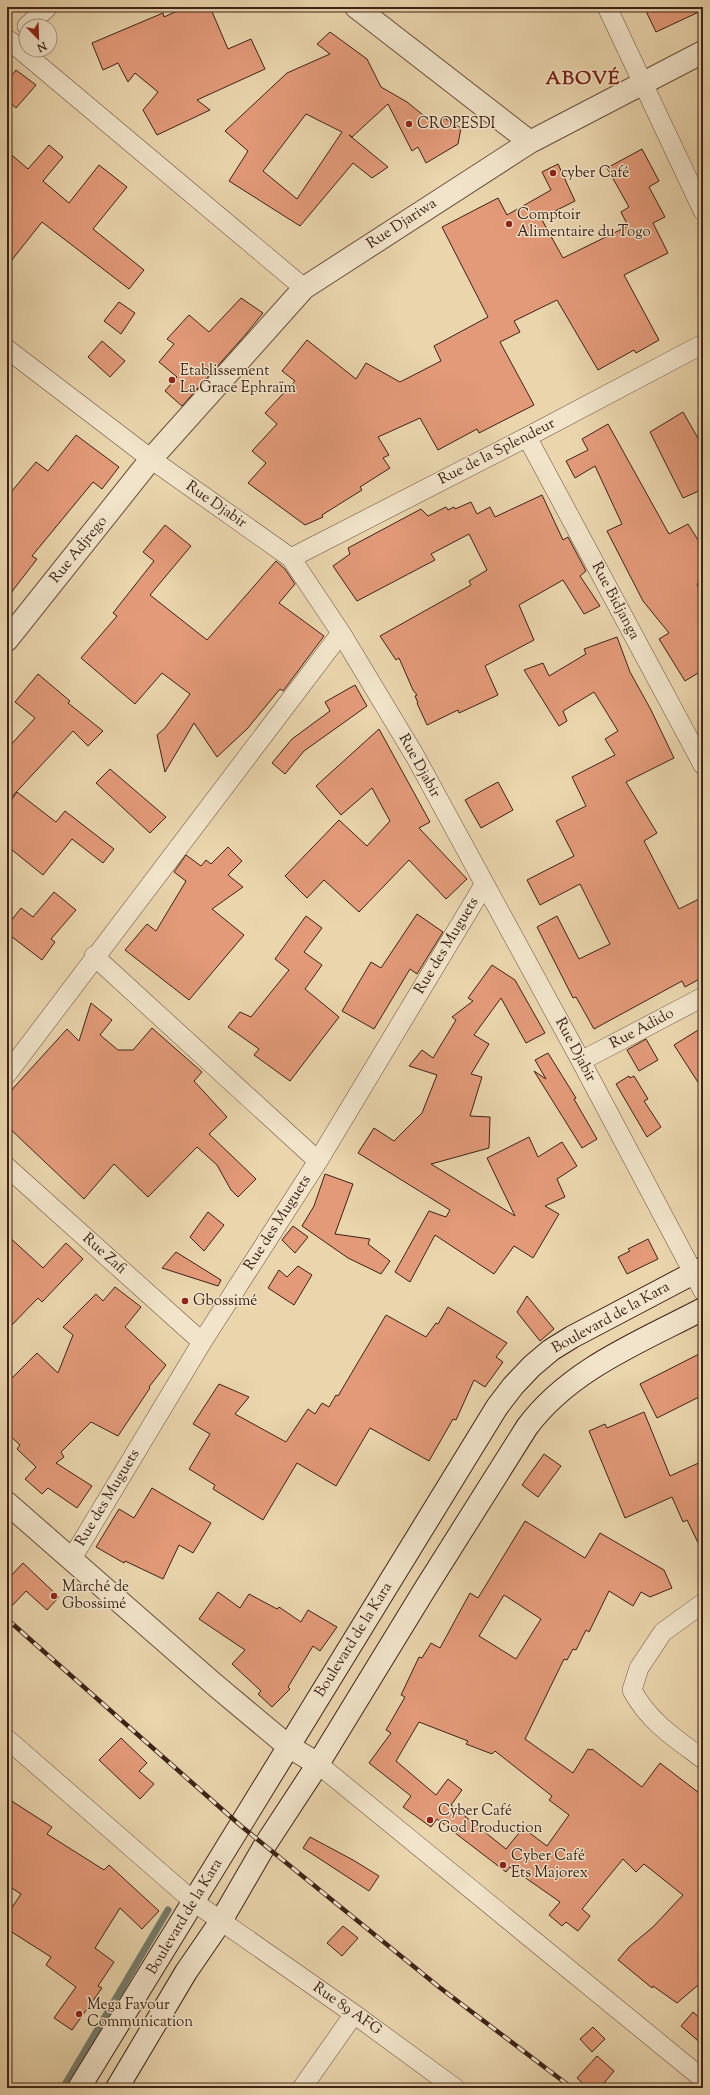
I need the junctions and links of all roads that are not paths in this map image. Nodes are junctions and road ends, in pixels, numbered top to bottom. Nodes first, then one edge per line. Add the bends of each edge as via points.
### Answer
1 (48, 7) edge
2 (356, 7) edge
3 (607, 7) edge
4 (35, 18) edge
5 (18, 33) edge
6 (8, 42) edge
7 (703, 52) edge
8 (643, 83) junction
9 (530, 142) junction
10 (703, 211) edge
11 (304, 288) junction
12 (703, 344) edge
13 (7, 349) edge
14 (527, 437) junction
15 (152, 460) junction
16 (291, 558) junction
17 (341, 633) junction
18 (7, 640) edge
19 (703, 766) edge
20 (484, 885) junction
21 (94, 956) junction
22 (703, 997) edge
23 (581, 1061) junction
24 (7, 1074) edge
25 (318, 1161) junction
26 (7, 1167) edge
27 (698, 1270) edge
28 (703, 1291) edge
29 (703, 1309) edge
30 (202, 1342) junction
31 (7, 1503) edge
32 (71, 1560) junction
33 (703, 1603) edge
34 (7, 1740) edge
35 (288, 1746) junction
36 (703, 1759) edge
37 (318, 1764) junction
38 (194, 1902) junction
39 (227, 1926) junction
40 (354, 2014) junction
41 (703, 2079) edge
42 (79, 2088) edge
43 (117, 2088) edge
44 (302, 2088) edge
45 (455, 2088) edge

1 - 4 street
2 - 9 main road
3 - 8 street
5 - 6 street
6 - 11 street
7 - 8 main road, Rue Djariwa
8 - 9 main road, Rue Djariwa
8 - 10 street
9 - 11 main road, Rue Djariwa
11 - 15 main road, Rue Djariwa
12 - 14 street, Rue de la Splendeur
13 - 15 street, Rue Djabir
14 - 16 street, Rue de la Splendeur
14 - 19 street, Rue Bidjanga
15 - 16 street, Rue Djabir
15 - 18 main road, Rue Adjrego
16 - 17 street, Rue Djabir
17 - 20 street, Rue Djabir via 414,756
17 - 21 street
20 - 23 street, Rue Djabir
20 - 25 street, Rue des Muguets
21 - 24 street
21 - 25 street
22 - 23 street, Rue Adido
23 - 27 street, Rue Djabir
25 - 30 street, Rue des Muguets
26 - 30 street, Rue Zafi
27 - 28 street, Rue Djabir
27 - 35 main road, Boulevard de la Kara via 556,1347 532,1366 513,1386 468,1452
29 - 37 main road, Boulevard de la Kara via 592,1368 558,1392 541,1409 420,1596
30 - 32 street, Rue des Muguets
31 - 32 main road
32 - 35 main road
33 - 36 street via 663,1632 639,1668 632,1690 642,1708 658,1725
34 - 38 street, Rue 89 AFG
35 - 37 main road
35 - 38 main road, Boulevard de la Kara
37 - 39 main road, Boulevard de la Kara via 265,1845
37 - 41 street
38 - 39 street, Rue 89 AFG
38 - 42 main road, Boulevard de la Kara
39 - 40 street, Rue 89 AFG
39 - 43 main road, Boulevard de la Kara via 186,1972
40 - 44 street
40 - 45 street, Rue 89 AFG

